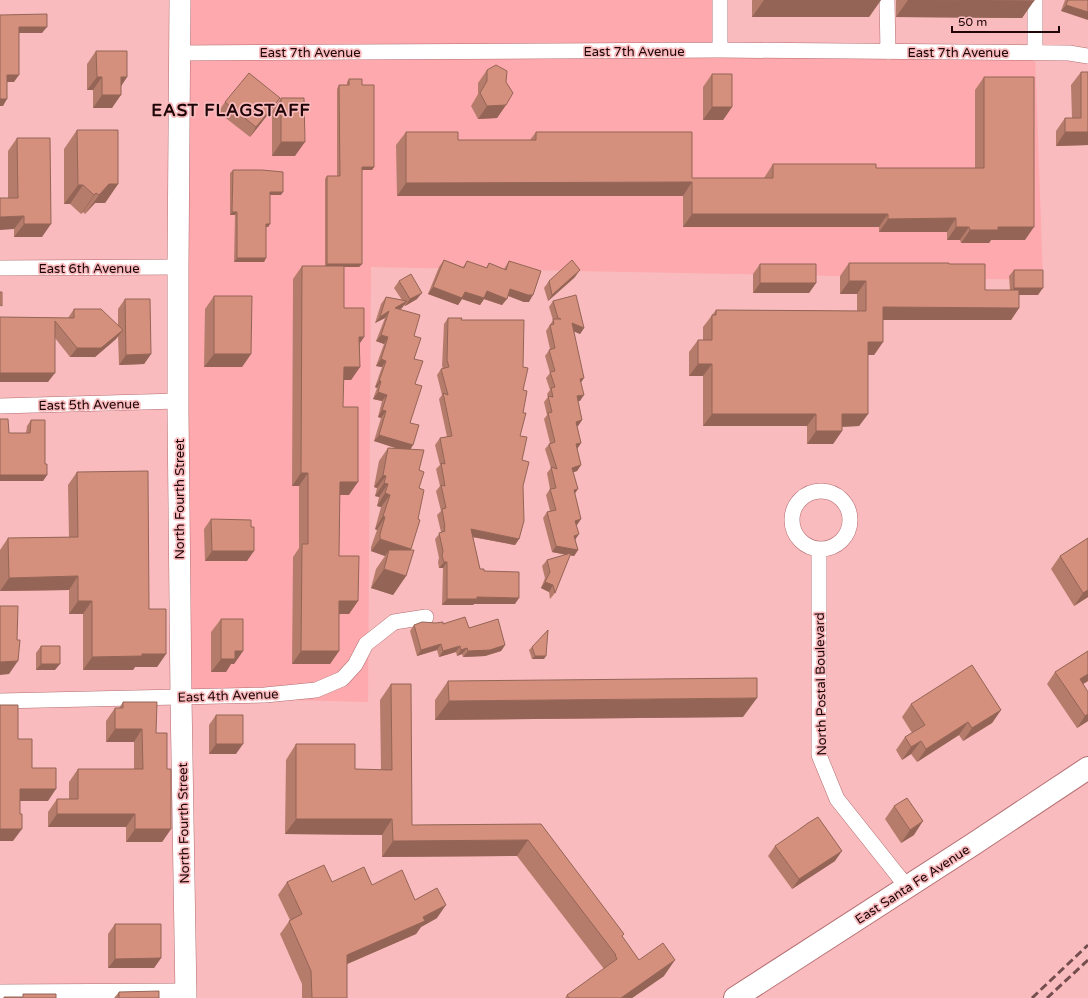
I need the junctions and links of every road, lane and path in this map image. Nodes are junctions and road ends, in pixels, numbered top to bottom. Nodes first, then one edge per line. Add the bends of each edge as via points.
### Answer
1 (180, 0) edge
2 (720, 0) edge
3 (887, 0) edge
4 (1035, 0) edge
5 (720, 50) junction
6 (888, 52) junction
7 (180, 53) junction
8 (1035, 53) junction
9 (1088, 56) edge
10 (178, 267) junction
11 (0, 268) edge
12 (178, 401) junction
13 (0, 406) edge
14 (819, 549) dead end
15 (426, 617) dead end
16 (181, 697) junction
17 (0, 701) edge
18 (1088, 768) edge
19 (907, 887) junction
20 (0, 992) edge
21 (186, 994) edge
22 (735, 998) edge

1 - 7 main road, North Fourth Street
2 - 5 street
3 - 6 street
4 - 8 street
5 - 6 street, East 7th Avenue
5 - 7 street, East 7th Avenue
6 - 8 street, East 7th Avenue
7 - 10 main road, North Fourth Street
8 - 9 street, East 7th Avenue
10 - 11 street, East 6th Avenue
10 - 12 main road, North Fourth Street
12 - 13 street, East 5th Avenue
12 - 16 main road, North Fourth Street
14 - 19 street, North Postal Boulevard via 819,755 837,799
15 - 16 street, East 4th Avenue via 394,622 366,644 355,665 342,679 316,690 265,695
16 - 17 street, East 4th Avenue
16 - 21 main road, North Fourth Street
18 - 19 main road, East Santa Fe Avenue
19 - 22 main road, East Santa Fe Avenue
20 - 21 street

